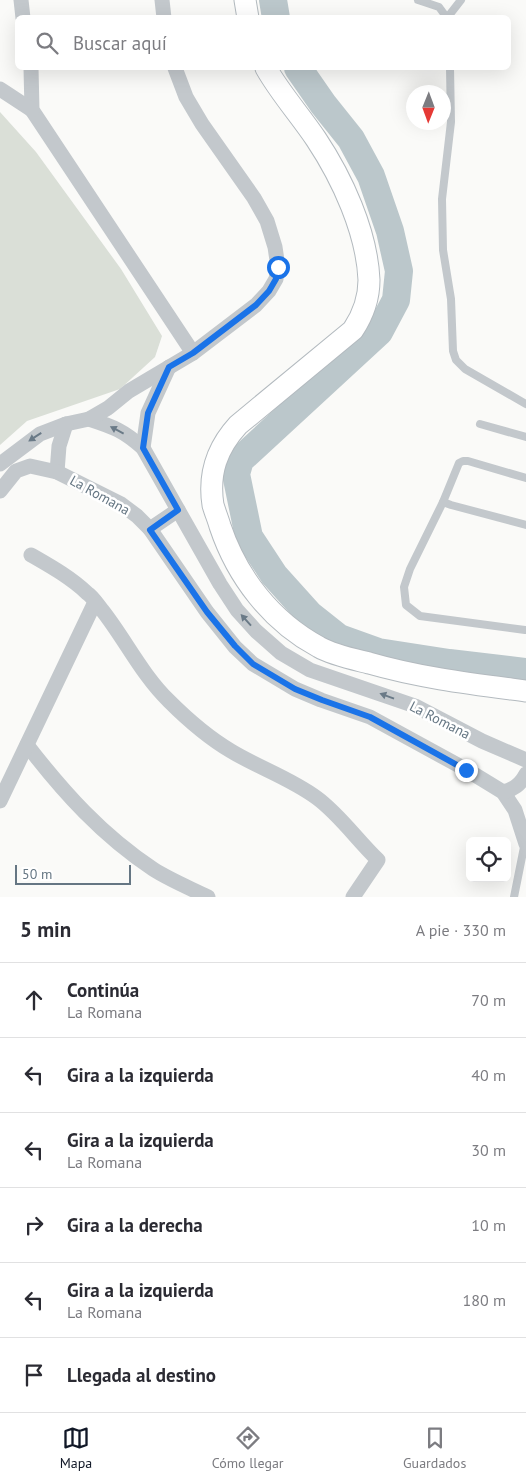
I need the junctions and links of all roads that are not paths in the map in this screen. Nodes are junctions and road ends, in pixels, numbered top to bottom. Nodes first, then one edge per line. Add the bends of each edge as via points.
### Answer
1 (21, 0) edge
2 (162, 0) edge
3 (245, 0) edge
4 (418, 0) edge
5 (461, 0) edge
6 (24, 15) edge
7 (164, 15) edge
8 (248, 15) edge
9 (445, 15) edge
10 (449, 15) edge
11 (31, 70) edge
12 (176, 70) edge
13 (267, 70) edge
14 (450, 70) edge
15 (0, 89) edge
16 (32, 110) junction
17 (193, 353) junction
18 (169, 367) junction
19 (526, 404) edge
20 (89, 419) junction
21 (66, 424) junction
22 (480, 424) dead end
23 (526, 437) edge
24 (143, 448) junction
25 (2, 462) edge
26 (57, 472) junction
27 (526, 478) edge
28 (0, 491) edge
29 (443, 502) junction
30 (178, 510) junction
31 (526, 526) edge
32 (150, 530) junction
33 (31, 555) dead end
34 (95, 602) junction
35 (525, 630) edge
36 (526, 691) edge
37 (27, 745) junction
38 (526, 760) edge
39 (526, 774) edge
40 (503, 792) junction
41 (0, 801) edge
42 (526, 841) edge
43 (208, 897) edge
44 (353, 897) edge
45 (514, 897) edge

1 - 6 street
2 - 7 street
3 - 8 street
4 - 9 lane via 439,7
5 - 10 lane
11 - 16 street
12 - 17 street via 186,97 202,124 267,221 278,267 276,279 256,305
13 - 36 street via 342,183 360,234 369,281 364,309 353,330 238,425 219,450 212,484 213,505 224,536 250,587 269,610 320,648 424,677
14 - 19 lane via 450,122 442,199 443,250 451,298 453,351 465,369
15 - 16 street
16 - 17 street
17 - 18 street
18 - 20 street
18 - 24 street via 148,413
20 - 21 street
24 -> 20 street, La Romana via 114,427
21 -> 25 street via 40,434
21 - 26 street via 59,446
22 - 23 lane
24 - 30 street, La Romana
26 - 28 street, La Romana via 30,466 16,471
26 - 32 street, La Romana via 120,504
27 - 29 lane via 463,461 457,467
29 - 31 lane
29 - 35 lane via 407,578 404,587 406,605 420,616
30 - 32 street
38 -> 30 street, La Romana via 415,706 310,670 281,653 237,610
32 - 40 street, La Romana via 207,612 253,664 295,689 370,717
33 - 34 street via 62,573
34 - 37 street
34 - 44 street via 149,677 188,719 230,750 318,798 378,860
37 - 41 street
37 - 43 street via 71,799 112,837 154,869
39 - 40 street via 513,790
40 - 42 street, La Romana via 515,810
42 - 45 lane

